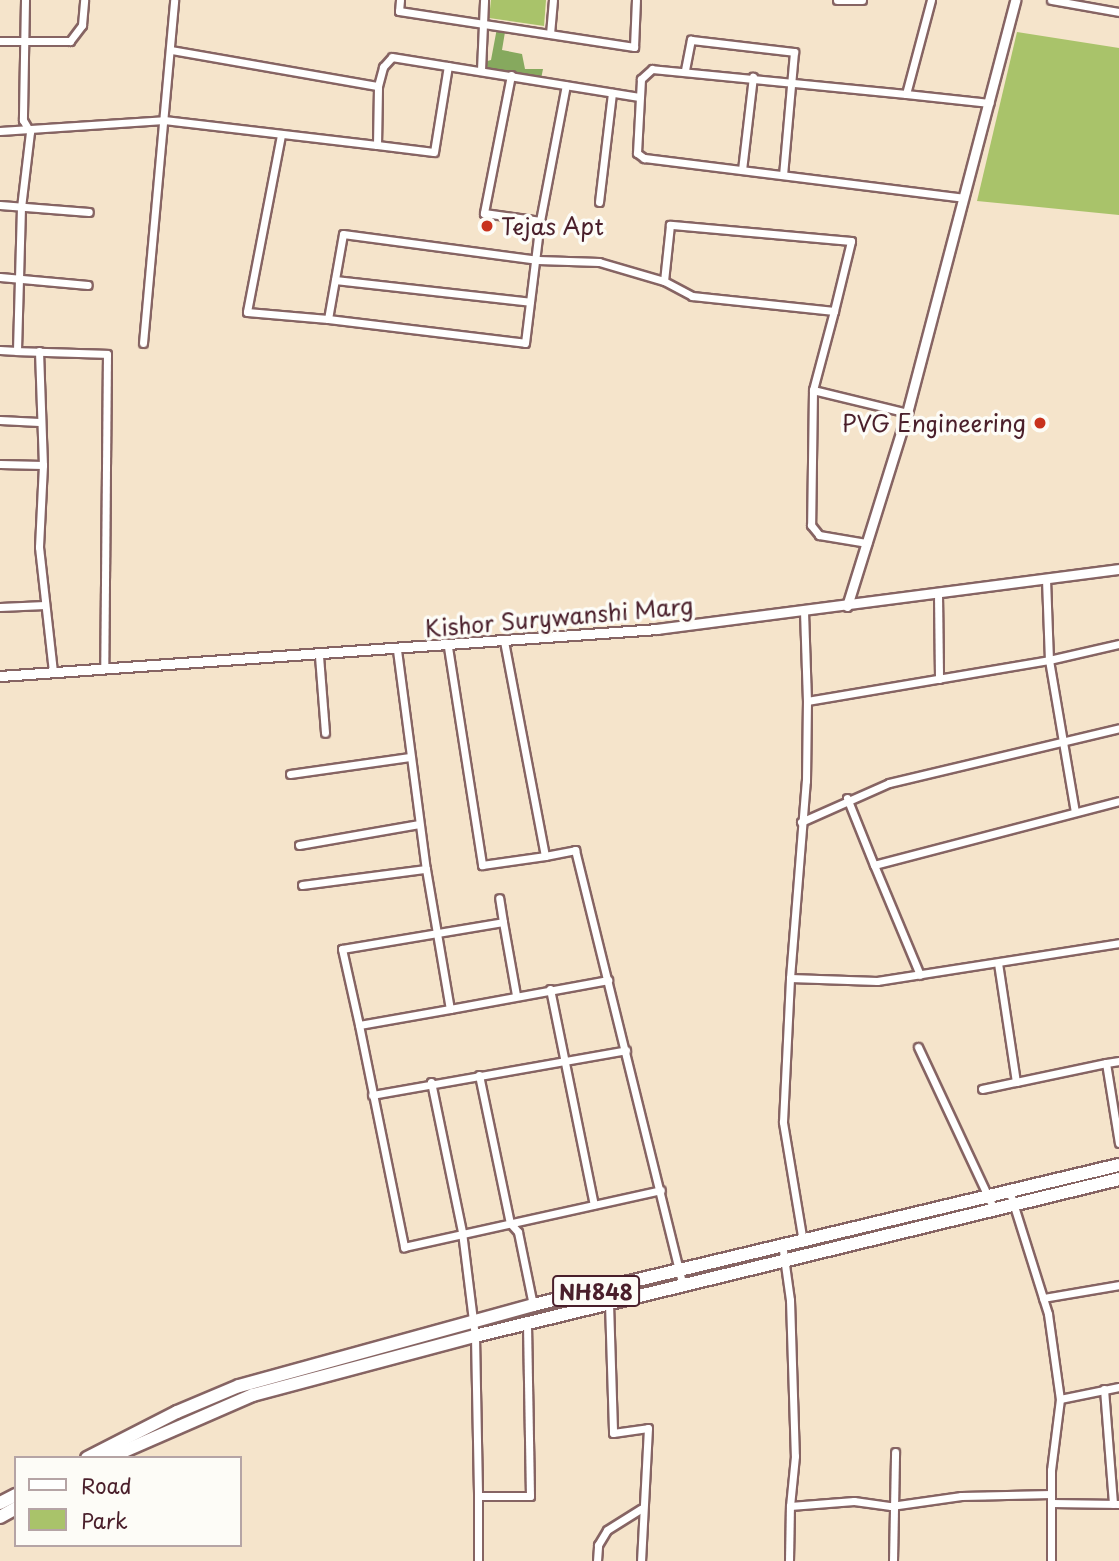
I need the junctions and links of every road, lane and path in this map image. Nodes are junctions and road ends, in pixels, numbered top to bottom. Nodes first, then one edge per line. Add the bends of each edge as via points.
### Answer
1 (25, 0) edge
2 (84, 0) edge
3 (174, 0) edge
4 (400, 0) edge
5 (484, 0) edge
6 (552, 0) edge
7 (636, 0) edge
8 (837, 0) edge
9 (862, 0) edge
10 (931, 0) edge
11 (1015, 0) edge
12 (1051, 0) edge
13 (1119, 12) edge
14 (482, 23) junction
15 (550, 34) junction
16 (24, 40) junction
17 (0, 41) edge
18 (171, 50) junction
19 (448, 66) junction
20 (481, 70) junction
21 (685, 70) junction
22 (511, 75) junction
23 (753, 77) junction
24 (793, 81) junction
25 (566, 85) junction
26 (378, 86) junction
27 (612, 93) junction
28 (906, 93) junction
29 (639, 97) junction
30 (990, 103) junction
31 (164, 120) junction
32 (0, 131) edge
33 (30, 132) junction
34 (281, 135) junction
35 (377, 145) junction
36 (742, 170) junction
37 (783, 175) junction
38 (964, 198) junction
39 (600, 202) dead end
40 (0, 205) edge
41 (21, 207) junction
42 (89, 212) dead end
43 (540, 221) junction
44 (538, 260) junction
45 (0, 277) edge
46 (20, 279) junction
47 (335, 280) junction
48 (664, 281) junction
49 (88, 285) dead end
50 (530, 302) junction
51 (834, 312) junction
52 (328, 319) junction
53 (143, 343) dead end
54 (0, 350) edge
55 (16, 351) junction
56 (39, 351) junction
57 (813, 390) junction
58 (907, 414) junction
59 (0, 420) edge
60 (39, 422) junction
61 (0, 464) edge
62 (43, 465) junction
63 (867, 543) junction
64 (1119, 569) edge
65 (1046, 579) junction
66 (938, 594) junction
67 (45, 605) junction
68 (847, 606) junction
69 (0, 607) edge
70 (804, 611) junction
71 (503, 642) junction
72 (1119, 644) edge
73 (448, 647) junction
74 (397, 650) junction
75 (319, 656) junction
76 (1048, 660) junction
77 (104, 668) junction
78 (53, 672) junction
79 (0, 676) edge
80 (939, 679) junction
81 (807, 701) junction
82 (1119, 728) edge
83 (325, 733) dead end
84 (1063, 741) junction
85 (410, 757) junction
86 (290, 774) dead end
87 (847, 798) junction
88 (1119, 802) edge
89 (1075, 813) junction
90 (801, 821) junction
91 (419, 824) junction
92 (299, 845) dead end
93 (545, 856) junction
94 (874, 865) junction
95 (426, 869) junction
96 (302, 885) dead end
97 (499, 898) dead end
98 (503, 922) junction
99 (436, 934) junction
100 (1119, 943) edge
101 (998, 963) junction
102 (920, 975) junction
103 (790, 978) junction
104 (608, 980) junction
105 (550, 989) junction
106 (516, 995) junction
107 (450, 1009) junction
108 (359, 1025) junction
109 (918, 1047) dead end
110 (626, 1049) junction
111 (563, 1060) junction
112 (1119, 1061) edge
113 (1106, 1063) junction
114 (479, 1075) junction
115 (431, 1082) junction
116 (1016, 1083) junction
117 (982, 1089) dead end
118 (372, 1095) junction
119 (1119, 1143) edge
120 (1119, 1165) edge
121 (1119, 1179) edge
122 (661, 1190) junction
123 (1009, 1190) junction
124 (989, 1195) junction
125 (1014, 1204) junction
126 (594, 1205) junction
127 (928, 1209) junction
128 (994, 1209) junction
129 (510, 1223) junction
130 (861, 1224) junction
131 (931, 1224) junction
132 (462, 1233) junction
133 (803, 1238) junction
134 (865, 1240) junction
135 (782, 1243) junction
136 (806, 1254) junction
137 (785, 1259) junction
138 (679, 1269) junction
139 (683, 1285) junction
140 (1119, 1285) edge
141 (1043, 1298) junction
142 (609, 1303) junction
143 (533, 1305) junction
144 (473, 1322) junction
145 (527, 1324) junction
146 (475, 1336) junction
147 (1119, 1387) edge
148 (1104, 1389) junction
149 (1060, 1399) junction
150 (895, 1452) dead end
151 (91, 1456) edge
152 (113, 1456) edge
153 (1051, 1494) junction
154 (478, 1496) junction
155 (1052, 1503) junction
156 (1116, 1504) edge
157 (790, 1506) junction
158 (891, 1506) junction
159 (641, 1509) junction
160 (478, 1561) edge
161 (597, 1561) edge
162 (641, 1561) edge
163 (789, 1561) edge
164 (893, 1561) edge
165 (1051, 1561) edge

1 - 16 street
2 - 16 street via 82,25 70,40
3 - 18 street
4 - 14 street via 400,11
5 - 14 street
6 - 15 street
7 - 15 street via 634,47
8 - 9 street
10 - 28 street
11 - 30 street
12 - 13 street
14 - 15 street
14 - 20 street
16 - 17 street
16 - 33 street via 23,120
18 - 26 street
18 - 31 street
19 - 20 street
19 - 26 street via 392,57 383,67
19 - 35 street via 434,152
20 - 22 street
21 - 23 street
21 - 24 street via 689,43 695,40 791,50 796,57
21 - 29 street via 645,72
22 - 25 street
22 - 43 street via 484,213
23 - 24 street
23 - 36 street
24 - 28 street
24 - 37 street
25 - 27 street
25 - 43 street
26 - 35 street
27 - 29 street
27 - 39 street
28 - 30 street
29 - 36 street via 639,156
30 - 38 street
31 - 33 street
31 - 34 street
31 - 53 street
32 - 33 street
33 - 41 street
34 - 35 street
34 - 52 street via 247,312
36 - 37 street
37 - 38 street
38 - 58 street
40 - 41 street
41 - 42 street
41 - 46 street
43 - 44 street
44 - 47 street via 343,234
44 - 48 street via 599,262
44 - 50 street
45 - 46 street
46 - 49 street
46 - 55 street
47 - 50 street
47 - 52 street
48 - 51 street via 692,296
48 - 51 street via 670,225 852,241
50 - 52 street via 525,343
51 - 57 street
54 - 55 street
55 - 56 street
56 - 60 street
56 - 77 street via 107,354
57 - 58 street
57 - 63 street via 811,525 820,535
58 - 63 street
59 - 60 street
60 - 62 street
61 - 62 street
62 - 67 street via 39,547
63 - 68 street
64 - 65 street, Kishor Surywanshi Marg
65 - 66 street, Kishor Surywanshi Marg
65 - 76 street
66 - 68 street, Kishor Surywanshi Marg
66 - 80 street
67 - 69 street
67 - 78 street
68 - 70 street, Kishor Surywanshi Marg
70 - 71 street, Kishor Surywanshi Marg
70 - 81 street
71 - 73 street, Kishor Surywanshi Marg
71 - 93 street
72 - 76 street
73 - 74 street, Kishor Surywanshi Marg
73 - 93 street via 482,865
74 - 75 street, Kishor Surywanshi Marg
74 - 85 street
75 - 77 street, Kishor Surywanshi Marg
75 - 83 street
76 - 80 street
76 - 84 street
77 - 78 street, Kishor Surywanshi Marg
78 - 79 street, Kishor Surywanshi Marg
80 - 81 street
81 - 90 street
82 - 84 street
84 - 87 street via 889,783
84 - 89 street
85 - 86 street
85 - 91 street
87 - 90 street
87 - 94 street
88 - 89 street
89 - 94 street
90 - 103 street
91 - 92 street
91 - 95 street
93 - 104 street via 575,850
94 - 102 street
95 - 96 street
95 - 99 street
97 - 98 street
98 - 99 street
98 - 106 street
99 - 107 street
99 - 108 street via 342,948
100 - 101 street
101 - 102 street
101 - 116 street
102 - 103 street via 877,981
103 - 133 street via 783,1122
104 - 105 street
104 - 110 street
105 - 106 street
105 - 111 street
106 - 107 street
107 - 108 street
108 - 118 street
109 - 124 street
110 - 111 street
110 - 122 street
111 - 114 street
111 - 126 street
112 - 113 street
113 - 116 street
113 - 119 street
114 - 115 street
114 - 129 street
115 - 118 street
115 - 132 street
116 - 117 street
118 - 132 street via 404,1247
120 - 123 highway, NH848
121 - 125 highway, NH848
122 - 126 street
122 - 138 street
123 - 124 highway, NH848
123 - 125 street
124 - 127 highway, NH848
124 - 128 street
125 - 128 highway, NH848
125 - 141 street
126 - 129 street
127 - 130 highway, NH848
127 - 131 highway
128 - 131 highway, NH848
129 - 132 street
129 - 143 street via 518,1232
130 - 133 highway, NH848
130 - 134 highway
131 - 134 highway, NH848
132 - 144 street
133 - 135 highway, NH848
133 - 136 street
134 - 136 highway, NH848
135 - 137 street
135 - 138 highway, NH848
136 - 137 highway, NH848
137 - 139 highway, NH848
137 - 157 street via 795,1456
138 - 139 street
138 - 143 highway, NH848
139 - 142 highway, NH848
140 - 141 street
141 - 149 street
142 - 145 highway, NH848
142 - 159 street via 613,1433 648,1428
143 - 144 highway, NH848
144 - 146 street
144 - 151 highway, NH848 via 218,1393
145 - 146 highway, NH848
145 - 154 street via 530,1496
146 - 152 highway, NH848 via 241,1399
146 - 154 street
147 - 148 street
148 - 149 street
148 - 156 street
149 - 153 street
150 - 158 street
153 - 155 street
153 - 158 street via 961,1496
154 - 160 street
155 - 156 street
155 - 165 street
157 - 158 street via 854,1501
157 - 163 street
158 - 164 street
159 - 161 street via 607,1530 598,1545
159 - 162 street

